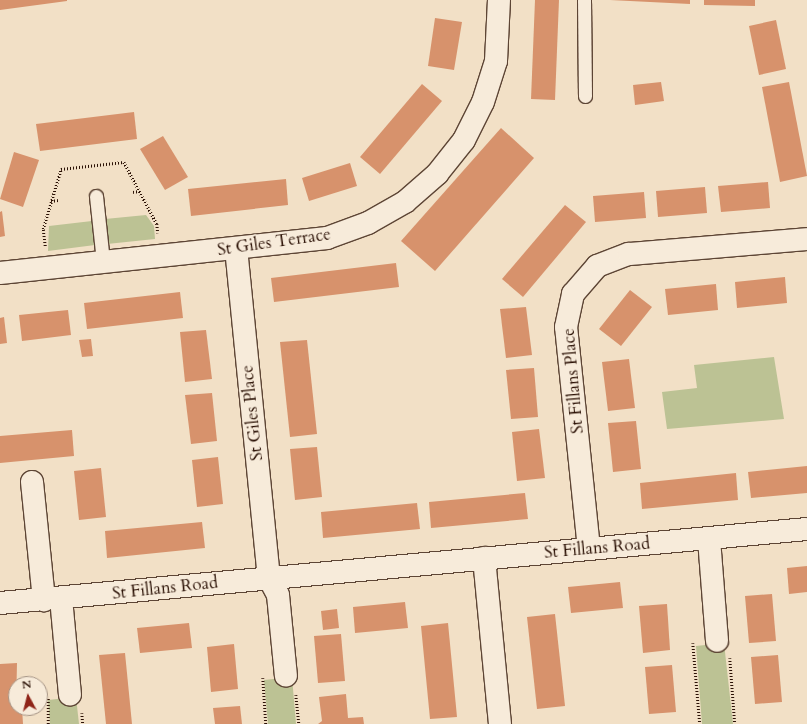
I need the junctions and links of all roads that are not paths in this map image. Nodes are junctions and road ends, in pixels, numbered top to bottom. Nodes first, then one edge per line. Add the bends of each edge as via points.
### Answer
1 (499, 0) edge
2 (584, 0) edge
3 (586, 96) dead end
4 (96, 196) dead end
5 (807, 239) edge
6 (236, 248) junction
7 (103, 262) junction
8 (0, 274) edge
9 (32, 482) dead end
10 (807, 529) edge
11 (709, 539) junction
12 (589, 549) junction
13 (484, 558) junction
14 (269, 578) junction
15 (52, 599) junction
16 (0, 603) edge
17 (717, 641) road end
18 (286, 676) dead end
19 (70, 695) dead end
20 (500, 724) edge

1 - 6 street, St Giles Terrace via 496,61 484,102 464,140 437,174 405,202 368,223 327,238
2 - 3 lane
4 - 7 lane
5 - 12 street, St Fillans Place via 629,254 597,266 573,294 566,327
6 - 7 street, St Giles Terrace
6 - 14 street, St Giles Place
7 - 8 street, St Giles Terrace
9 - 15 street
10 - 11 street, St Fillans Road
11 - 12 street, St Fillans Road
11 - 17 street
12 - 13 street, St Fillans Road
13 - 14 street, St Fillans Road
13 - 20 street
14 - 15 street, St Fillans Road
14 - 18 street via 278,595
15 - 16 street, St Fillans Road
15 - 19 street

